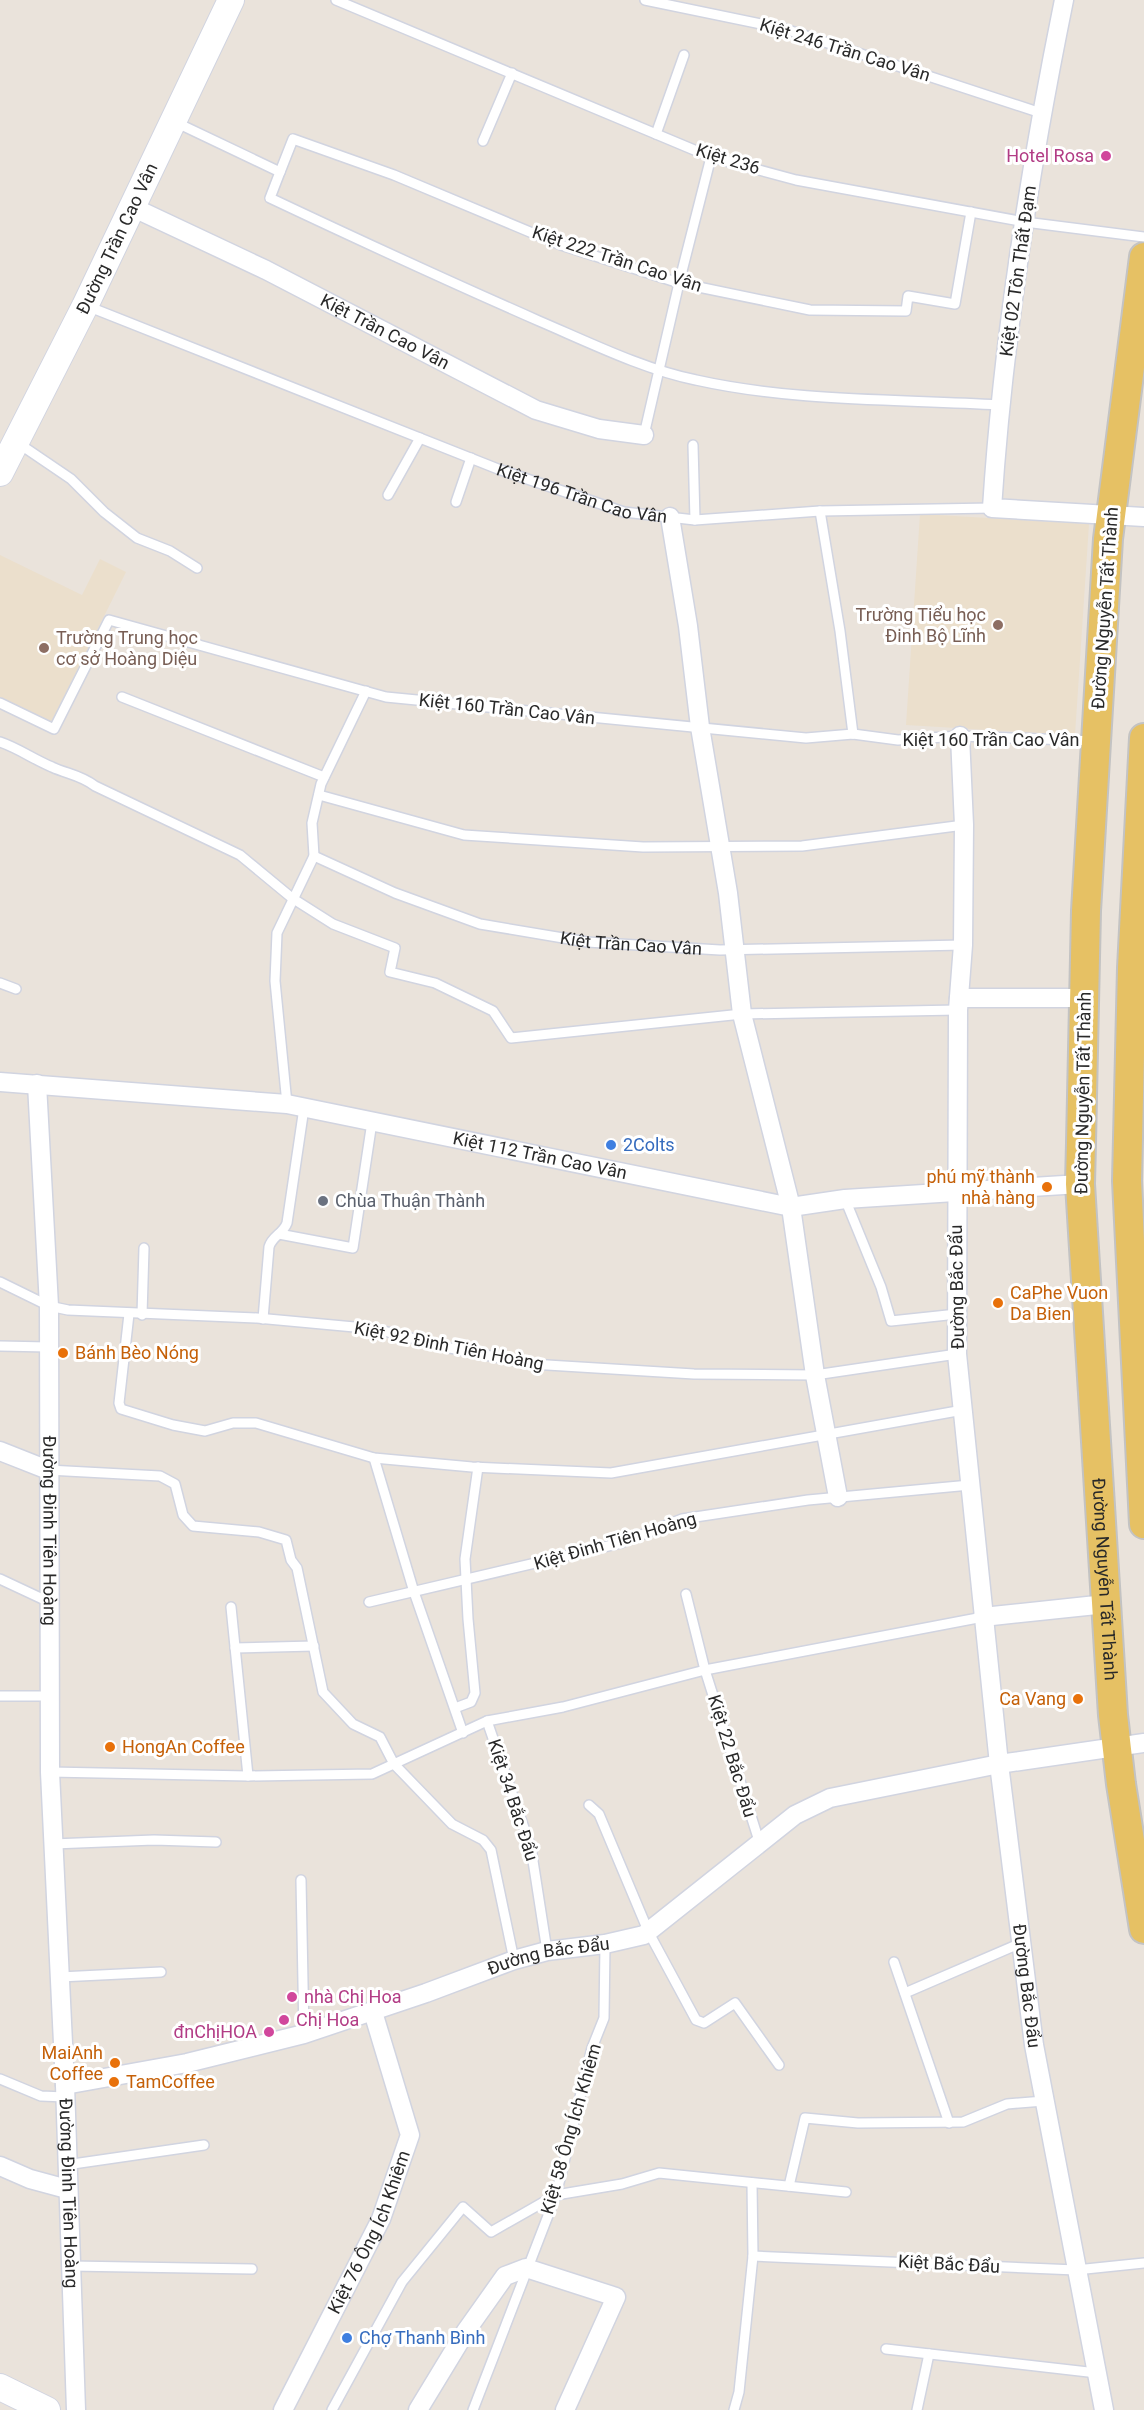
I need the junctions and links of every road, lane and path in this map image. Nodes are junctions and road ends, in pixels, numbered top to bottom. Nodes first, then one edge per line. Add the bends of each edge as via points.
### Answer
1 (231, 0) edge
2 (336, 0) edge
3 (645, 0) edge
4 (1064, 0) edge
5 (684, 55) dead end
6 (512, 74) junction
7 (1041, 113) junction
8 (173, 121) junction
9 (657, 134) junction
10 (483, 141) dead end
11 (711, 157) junction
12 (280, 172) junction
13 (132, 207) junction
14 (971, 212) junction
15 (1025, 222) junction
16 (1144, 237) edge
17 (1144, 257) edge
18 (678, 283) junction
19 (85, 306) junction
20 (658, 368) junction
21 (999, 405) junction
22 (644, 435) joint
23 (420, 438) junction
24 (16, 442) junction
25 (693, 445) dead end
26 (471, 458) junction
27 (0, 473) edge
28 (388, 495) dead end
29 (456, 502) dead end
30 (992, 508) junction
31 (820, 511) junction
32 (670, 517) junction
33 (1110, 517) junction
34 (1144, 517) edge
35 (695, 520) junction
36 (197, 568) dead end
37 (366, 691) junction
38 (122, 697) dead end
39 (0, 703) edge
40 (700, 727) junction
41 (853, 734) junction
42 (960, 736) junction
43 (1144, 738) edge
44 (1096, 741) junction
45 (0, 742) edge
46 (324, 777) junction
47 (319, 795) junction
48 (964, 825) junction
49 (719, 846) junction
50 (314, 856) junction
51 (292, 897) junction
52 (963, 945) junction
53 (736, 950) junction
54 (0, 983) edge
55 (16, 989) dead end
56 (1084, 998) junction
57 (958, 1004) junction
58 (742, 1014) junction
59 (0, 1082) edge
60 (38, 1084) junction
61 (295, 1106) junction
62 (372, 1122) junction
63 (1080, 1184) junction
64 (956, 1192) junction
65 (1133, 1198) edge
66 (845, 1199) junction
67 (791, 1207) junction
68 (279, 1234) junction
69 (144, 1248) dead end
70 (0, 1282) edge
71 (48, 1306) junction
72 (129, 1314) junction
73 (957, 1314) junction
74 (142, 1315) junction
75 (263, 1319) junction
76 (0, 1346) edge
77 (48, 1347) junction
78 (957, 1354) junction
79 (815, 1375) junction
80 (963, 1410) junction
81 (825, 1434) junction
82 (0, 1451) edge
83 (374, 1458) junction
84 (478, 1467) junction
85 (48, 1470) junction
86 (970, 1485) junction
87 (838, 1497) junction
88 (1144, 1524) edge
89 (0, 1579) edge
90 (465, 1581) junction
91 (414, 1592) junction
92 (686, 1594) dead end
93 (49, 1602) junction
94 (369, 1602) dead end
95 (1106, 1604) junction
96 (231, 1607) dead end
97 (983, 1617) junction
98 (314, 1646) junction
99 (235, 1648) junction
100 (705, 1670) junction
101 (0, 1696) edge
102 (50, 1696) junction
103 (454, 1708) junction
104 (487, 1721) junction
105 (463, 1733) junction
106 (1130, 1745) edge
107 (394, 1764) junction
108 (999, 1764) junction
109 (50, 1772) junction
110 (248, 1776) junction
111 (589, 1805) dead end
112 (759, 1841) junction
113 (216, 1842) dead end
114 (54, 1844) junction
115 (301, 1880) dead end
116 (1144, 1929) edge
117 (649, 1933) junction
118 (1021, 1943) junction
119 (605, 1944) junction
120 (547, 1951) junction
121 (514, 1960) junction
122 (894, 1962) dead end
123 (161, 1972) dead end
124 (60, 1977) junction
125 (905, 1993) junction
126 (373, 2012) junction
127 (304, 2034) junction
128 (779, 2065) dead end
129 (0, 2079) edge
130 (65, 2091) junction
131 (1044, 2101) junction
132 (949, 2123) junction
133 (204, 2145) dead end
134 (66, 2164) junction
135 (0, 2166) edge
136 (752, 2183) junction
137 (789, 2186) junction
138 (67, 2189) junction
139 (846, 2192) dead end
140 (556, 2195) junction
141 (753, 2256) junction
142 (1144, 2263) edge
143 (70, 2266) junction
144 (526, 2268) junction
145 (252, 2269) dead end
146 (1076, 2270) junction
147 (886, 2349) dead end
148 (930, 2354) junction
149 (1097, 2373) junction
150 (0, 2387) edge
151 (46, 2410) edge
152 (76, 2410) edge
153 (283, 2410) edge
154 (332, 2410) edge
155 (418, 2410) edge
156 (473, 2410) edge
157 (565, 2410) edge
158 (734, 2410) edge
159 (917, 2410) edge
160 (1104, 2410) edge

1 - 8 main road, Đường Trần Cao Vân
2 - 6 lane, Kiệt 236
3 - 7 lane, Kiệt 246 Trần Cao Vân via 785,29
4 - 7 street, Kiệt 02 Tôn Thất Đạm
5 - 9 lane
6 - 9 lane, Kiệt 236
6 - 10 lane
7 - 15 street, Kiệt 02 Tôn Thất Đạm
8 - 12 lane
8 - 13 main road, Đường Trần Cao Vân
9 - 11 lane, Kiệt 236
11 - 14 lane, Kiệt 236 via 796,180
11 - 18 lane
12 - 18 lane, Kiệt 222 Trần Cao Vân via 294,139 394,175 561,245
12 - 20 lane, Kiệt 222 Trần Cao Vân via 270,198 478,294
13 - 19 main road, Đường Trần Cao Vân
13 - 22 street, Kiệt Trần Cao Vân via 266,270 536,410 599,429
14 - 15 lane, Kiệt 236
14 - 18 lane, Kiệt 222 Trần Cao Vân via 955,304 908,296 906,311 810,310
15 - 16 lane, Kiệt 236
15 - 21 street, Kiệt 02 Tôn Thất Đạm
17 - 33 main road, Đường Nguyễn Tất Thành
18 - 20 lane
19 - 23 lane, Kiệt 196 Trần Cao Vân
19 - 24 main road, Đường Trần Cao Vân
20 - 21 lane, Kiệt 222 Trần Cao Vân via 694,380 814,397
20 - 22 lane
21 - 30 street, Kiệt 02 Tôn Thất Đạm
23 - 26 lane, Kiệt 196 Trần Cao Vân
23 - 28 lane
24 - 27 main road, Đường Trần Cao Vân
24 - 36 lane via 71,479 137,538 170,551
25 - 35 lane
26 - 29 lane
26 - 32 lane, Kiệt 196 Trần Cao Vân via 624,512
30 - 31 lane, Kiệt 196 Trần Cao Vân
30 - 33 street, Kiệt 196 Trần Cao Vân
31 - 35 lane, Kiệt 196 Trần Cao Vân
31 - 41 lane
32 - 35 lane, Kiệt 196 Trần Cao Vân
32 - 40 street
33 - 34 street, Kiệt 196 Trần Cao Vân
33 - 44 main road, Đường Nguyễn Tất Thành
37 - 39 lane, Kiệt 160 Trần Cao Vân via 109,620 54,729
37 - 40 lane, Kiệt 160 Trần Cao Vân via 386,697
37 - 46 lane
38 - 46 lane
40 - 41 lane, Kiệt 160 Trần Cao Vân via 806,738
40 - 49 street
41 - 42 lane, Kiệt 160 Trần Cao Vân via 898,740
42 - 44 lane, Kiệt 160 Trần Cao Vân
42 - 48 street, Đường Bắc Đẩu
43 - 65 main road via 1132,968
44 - 56 main road, Đường Nguyễn Tất Thành
45 - 51 lane via 54,768 84,776 95,786 240,855
46 - 47 lane
47 - 49 lane via 464,835 643,847
47 - 50 lane via 312,823
48 - 49 lane via 802,846
48 - 52 street, Đường Bắc Đẩu
49 - 53 street
50 - 51 lane
50 - 53 lane, Kiệt Trần Cao Vân via 395,893 480,924 587,942
51 - 58 lane via 333,924 394,948 390,972 435,983 493,1011 511,1038
51 - 61 lane via 277,933 275,981
52 - 53 lane, Kiệt Trần Cao Vân
52 - 57 street, Đường Bắc Đẩu
53 - 58 street
54 - 55 lane
56 - 57 street
56 - 63 main road, Đường Nguyễn Tất Thành
57 - 58 lane
57 - 64 street, Đường Bắc Đẩu
58 - 67 street
59 - 60 street, Kiệt 112 Trần Cao Vân
60 - 61 street, Kiệt 112 Trần Cao Vân
60 - 71 street, Đường Đinh Tiên Hoàng
61 - 62 street, Kiệt 112 Trần Cao Vân
61 - 68 lane via 287,1223
62 - 67 street, Kiệt 112 Trần Cao Vân
62 - 68 lane via 353,1248
63 - 64 street, Kiệt 112 Trần Cao Vân
63 - 65 main road
63 - 95 main road, Đường Nguyễn Tất Thành
64 - 66 street, Kiệt 112 Trần Cao Vân
64 - 73 street, Đường Bắc Đẩu
65 - 88 main road
66 - 67 street, Kiệt 112 Trần Cao Vân
66 - 73 lane via 891,1321
67 - 79 street
68 - 75 lane via 269,1247
69 - 74 lane
70 - 71 lane, Kiệt 92 Đinh Tiên Hoàng
71 - 72 lane, Kiệt 92 Đinh Tiên Hoàng
71 - 77 street, Đường Đinh Tiên Hoàng
72 - 74 lane, Kiệt 92 Đinh Tiên Hoàng
72 - 83 lane via 121,1409 205,1431 232,1423 256,1423
73 - 78 street, Đường Bắc Đẩu
74 - 75 lane, Kiệt 92 Đinh Tiên Hoàng
75 - 79 lane, Kiệt 92 Đinh Tiên Hoàng via 376,1329 531,1364 694,1374
76 - 77 lane
77 - 85 street, Đường Đinh Tiên Hoàng
78 - 79 lane, Kiệt 92 Đinh Tiên Hoàng
78 - 80 street, Đường Bắc Đẩu
79 - 81 street
80 - 81 lane
80 - 86 street, Đường Bắc Đẩu
81 - 84 lane via 611,1473
81 - 87 street
82 - 85 street
83 - 84 lane
83 - 91 lane
84 - 90 lane
85 - 93 street, Đường Đinh Tiên Hoàng
85 - 98 lane via 160,1476 175,1484 183,1515 193,1526 259,1532 286,1540 297,1568
86 - 87 lane, Kiệt Đinh Tiên Hoàng
86 - 97 street, Đường Bắc Đẩu
87 - 90 lane, Kiệt Đinh Tiên Hoàng via 682,1519 621,1543
89 - 93 lane
90 - 91 lane, Kiệt Đinh Tiên Hoàng
90 - 103 lane via 475,1693 471,1702
91 - 94 lane, Kiệt Đinh Tiên Hoàng
91 - 103 lane
92 - 100 lane, Kiệt 22 Bắc Đẩu
93 - 102 street, Đường Đinh Tiên Hoàng
95 - 97 street
95 - 106 main road, Đường Nguyễn Tất Thành
96 - 99 lane
97 - 100 lane
97 - 108 street, Đường Bắc Đẩu
98 - 99 lane
98 - 107 lane via 324,1692 353,1724 380,1737
99 - 110 lane
100 - 104 lane via 563,1707
100 - 112 lane, Kiệt 22 Bắc Đẩu
101 - 102 lane
102 - 109 street, Đường Đinh Tiên Hoàng
103 - 105 lane
104 - 105 lane
104 - 120 lane, Kiệt 34 Bắc Đẩu via 531,1848
105 - 107 lane
106 - 108 street, Đường Bắc Đẩu
106 - 116 main road, Đường Nguyễn Tất Thành
107 - 110 lane via 372,1774
107 - 121 lane via 452,1824 483,1840 491,1850
108 - 112 street, Đường Bắc Đẩu via 830,1798 802,1810
108 - 118 street, Đường Bắc Đẩu
109 - 110 lane
109 - 114 street, Đường Đinh Tiên Hoàng
111 - 117 lane via 599,1814 609,1835
112 - 117 street, Đường Bắc Đẩu
113 - 114 lane
114 - 124 street, Đường Đinh Tiên Hoàng
115 - 127 lane
117 - 119 street, Đường Bắc Đẩu
117 - 128 lane via 696,2020 704,2023 735,2003
118 - 125 lane
118 - 131 street, Đường Bắc Đẩu
119 - 120 street, Đường Bắc Đẩu
119 - 140 lane, Kiệt 58 Ông Ích Khiêm via 604,2018 592,2048
120 - 121 street, Đường Bắc Đẩu
121 - 126 street, Đường Bắc Đẩu
122 - 125 lane
123 - 124 lane
124 - 130 street, Đường Đinh Tiên Hoàng
125 - 132 lane
126 - 127 street, Đường Bắc Đẩu
126 - 153 street, Kiệt 76 Ông Ích Khiêm via 410,2135 381,2219
127 - 130 street, Đường Bắc Đẩu
129 - 130 lane via 41,2096
130 - 134 street, Đường Đinh Tiên Hoàng
131 - 132 lane via 1007,2104 963,2122
131 - 146 street, Đường Bắc Đẩu
132 - 137 lane via 858,2123 805,2118
133 - 134 lane
134 - 138 street, Đường Đinh Tiên Hoàng
135 - 138 street
136 - 137 lane
136 - 140 lane via 658,2174
136 - 141 lane
137 - 139 lane
138 - 143 street, Đường Đinh Tiên Hoàng
140 - 144 lane, Kiệt 58 Ông Ích Khiêm
140 - 154 lane via 491,2232 463,2207 402,2282
141 - 146 lane, Kiệt Bắc Đẩu
141 - 158 lane
142 - 146 lane, Kiệt Bắc Đẩu
143 - 145 lane
143 - 152 street, Đường Đinh Tiên Hoàng
144 - 155 street via 505,2276
144 - 156 lane, Kiệt 58 Ông Ích Khiêm
144 - 157 street via 616,2297
146 - 149 street, Đường Bắc Đẩu
147 - 148 lane
148 - 149 lane
148 - 159 lane
149 - 160 street, Đường Bắc Đẩu
150 - 151 main road

